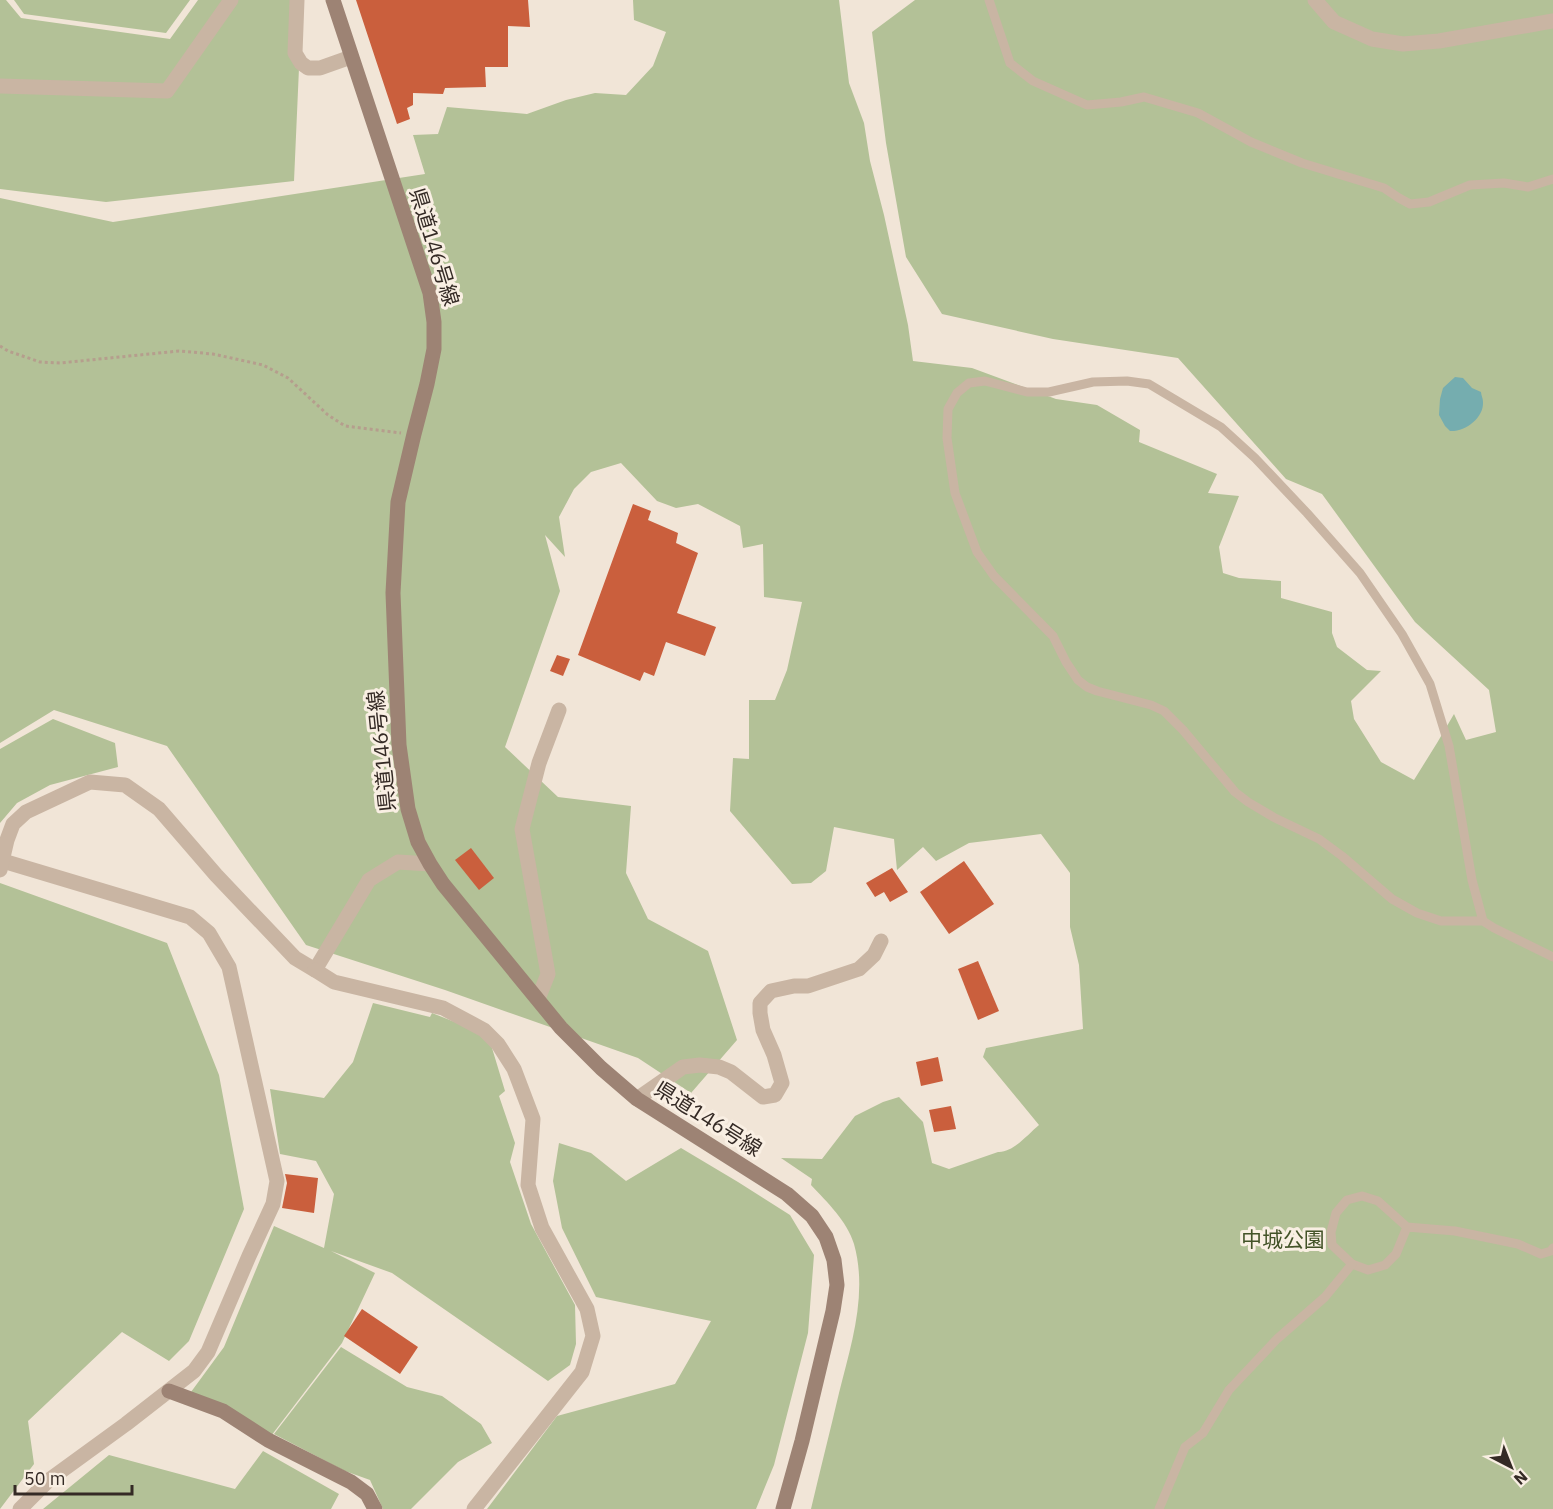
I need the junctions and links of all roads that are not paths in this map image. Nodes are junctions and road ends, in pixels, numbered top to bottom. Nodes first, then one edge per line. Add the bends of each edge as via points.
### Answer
1 (231, 0) edge
2 (297, 0) edge
3 (989, 0) edge
4 (1315, 0) edge
5 (335, 2) edge
6 (1553, 21) edge
7 (351, 57) junction
8 (0, 86) edge
9 (1553, 179) edge
10 (560, 710) dead end
11 (430, 864) junction
12 (1, 866) edge
13 (1483, 921) junction
14 (881, 941) dead end
15 (1553, 957) edge
16 (315, 970) junction
17 (538, 999) junction
18 (637, 1098) junction
19 (1407, 1227) junction
20 (1553, 1248) edge
21 (1352, 1264) junction
22 (169, 1391) junction
23 (20, 1509) edge
24 (375, 1509) edge
25 (474, 1509) edge
26 (783, 1509) edge
27 (1159, 1509) edge

1 - 8 street via 167,91
2 - 7 street via 295,54 300,63 320,68
3 - 9 lane via 1010,63 1033,81 1087,105 1144,96 1198,113 1302,164 1384,188 1410,204 1429,202 1470,185 1504,183 1528,187
4 - 6 street via 1334,22 1372,39 1403,44
5 - 7 main road, 県道146号線
7 - 11 main road, 県道146号線 via 430,293 434,322 434,349 398,502 393,593 399,745 408,809
10 - 17 street via 539,763 522,829 548,974
11 - 16 street via 398,862 369,880
11 - 17 main road, 県道146号線
12 - 16 street via 13,824 27,812 90,782 125,785 159,809 295,957
12 - 22 street via 190,917 209,933 229,967 277,1181 273,1204 208,1352 194,1371
13 - 13 lane via 1449,746 1430,684 1360,573 1255,458 1221,427 1149,384 1093,382 1049,392 1027,392 985,381 969,383 957,393 948,409 947,438 956,493 977,552 994,576 1053,636 1078,680 1097,691 1164,711 1234,792 1319,839 1392,899 1417,914 1441,921
13 - 15 lane
14 - 18 street via 874,955 859,969 808,986 771,991 760,1003 763,1030 782,1083 775,1095 763,1097 730,1072 700,1065 683,1067
16 - 25 street via 334,982 443,1008 484,1030 514,1069 533,1119 528,1185 542,1228 587,1309 593,1336 582,1372
17 - 18 main road, 県道146号線 via 601,1068
18 - 26 main road, 県道146号線 via 787,1194 812,1216 832,1252 837,1285 833,1311
19 - 20 lane via 1455,1231 1518,1244 1541,1254
19 - 21 lane via 1396,1254 1385,1265 1368,1270
19 - 21 lane via 1378,1201 1362,1196 1347,1200 1336,1213 1332,1245
21 - 27 lane via 1325,1297 1277,1339 1229,1390 1203,1433 1185,1447
22 - 23 street via 49,1480
22 - 24 main road via 223,1411 268,1440 351,1482 367,1494

